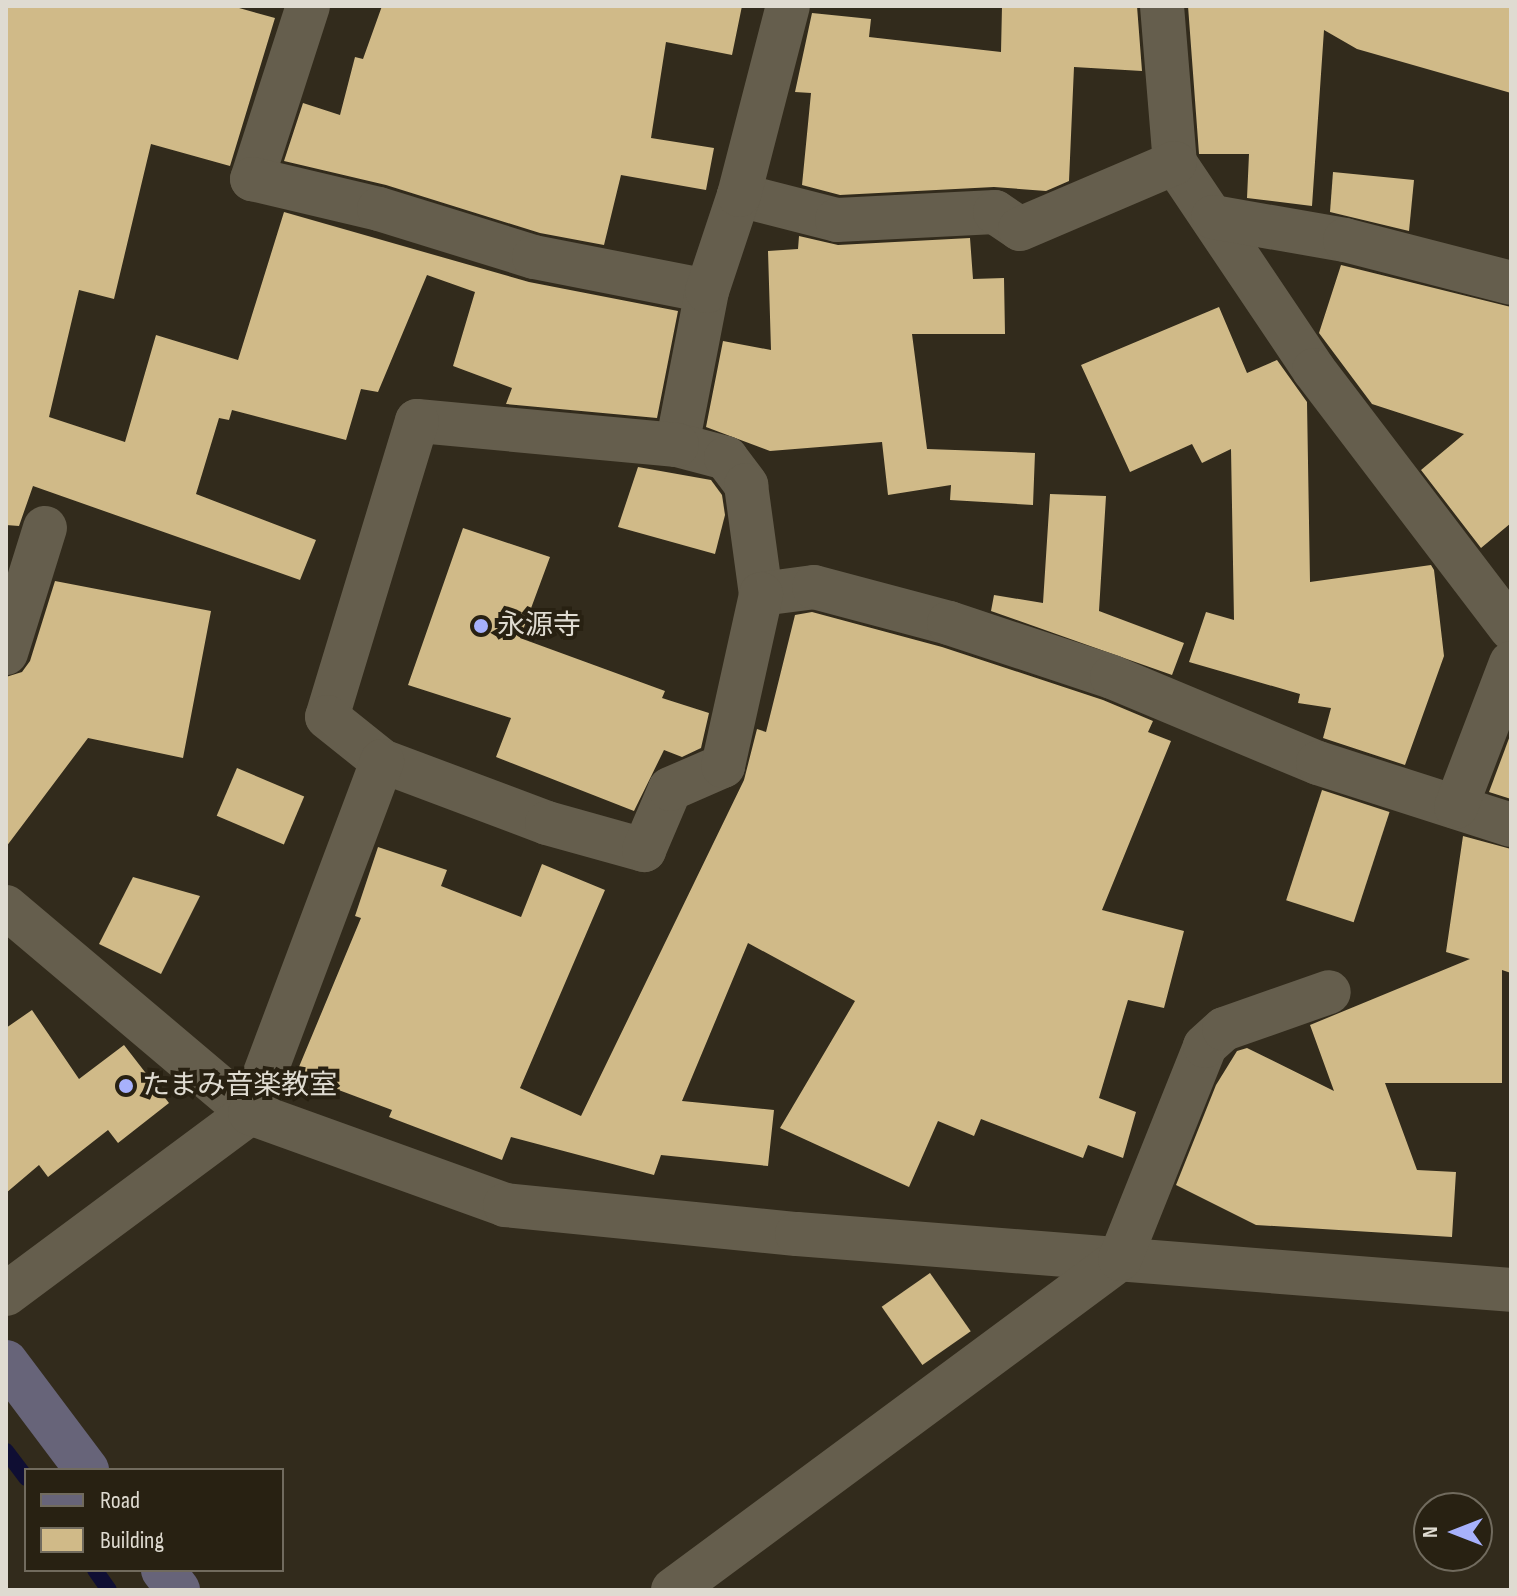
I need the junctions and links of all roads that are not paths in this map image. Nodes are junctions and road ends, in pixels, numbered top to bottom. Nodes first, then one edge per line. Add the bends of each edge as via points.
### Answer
1 (788, 6) edge
2 (1162, 6) edge
3 (299, 8) edge
4 (1175, 163) junction
5 (739, 195) junction
6 (1213, 217) junction
7 (1511, 283) edge
8 (707, 291) junction
9 (677, 445) junction
10 (45, 528) dead end
11 (761, 594) junction
12 (1506, 606) edge
13 (6, 653) edge
14 (1511, 663) edge
15 (382, 761) junction
16 (1456, 807) junction
17 (1511, 825) edge
18 (6, 907) edge
19 (1329, 992) dead end
20 (250, 1113) junction
21 (1120, 1259) junction
22 (1511, 1290) edge
23 (6, 1294) edge
24 (6, 1362) edge
25 (86, 1468) edge
26 (164, 1572) edge
27 (178, 1590) edge
28 (673, 1590) edge

1 - 5 street
2 - 4 street
3 - 8 street via 252,179 379,209 534,257
4 - 5 street via 1020,229 995,212 837,220
4 - 6 street
5 - 8 street
6 - 7 street via 1345,240
6 - 12 street via 1314,370
8 - 9 street
9 - 11 street via 726,458 746,485
9 - 15 street via 417,421 327,717
10 - 13 street
11 - 15 street via 723,766 670,789 644,850 547,823
11 - 16 street via 814,587 949,623 1112,677 1318,763
14 - 16 street
15 - 20 street
16 - 17 street
18 - 20 street
19 - 21 street via 1224,1029 1205,1046
20 - 21 street via 505,1205
20 - 23 street
21 - 22 street
21 - 28 street
24 - 25 main road
26 - 27 main road

